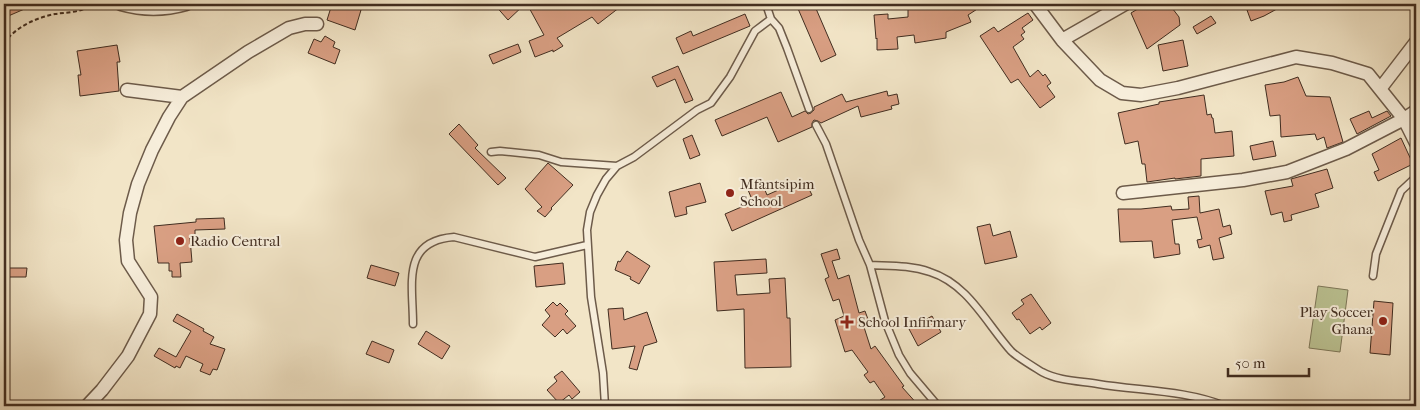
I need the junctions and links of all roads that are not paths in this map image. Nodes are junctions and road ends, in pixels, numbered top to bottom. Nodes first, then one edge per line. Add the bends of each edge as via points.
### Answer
1 (121, 4) edge
2 (186, 4) edge
3 (766, 4) edge
4 (1035, 4) edge
5 (1125, 4) edge
6 (771, 19) junction
7 (317, 24) dead end
8 (1062, 40) junction
9 (1416, 42) edge
10 (1380, 89) junction
11 (127, 90) dead end
12 (182, 97) junction
13 (809, 109) dead end
14 (1416, 111) edge
15 (1404, 119) junction
16 (816, 125) dead end
17 (1416, 143) edge
18 (491, 152) dead end
19 (617, 166) junction
20 (1416, 177) edge
21 (1123, 193) dead end
22 (587, 245) junction
23 (870, 264) junction
24 (1373, 276) dead end
25 (413, 324) dead end
26 (87, 406) edge
27 (605, 406) edge
28 (938, 406) edge
29 (1226, 406) edge

1 - 2 street via 134,8
3 - 6 lane
4 - 8 street
5 - 8 street
6 - 13 lane via 779,28
6 - 19 lane via 754,31 730,77 711,102
7 - 12 street via 289,28 276,35
8 - 10 street via 1100,80 1122,93 1150,94 1296,57 1368,74
9 - 10 street
10 - 15 street
11 - 12 street
12 - 26 street via 152,150 138,184 126,240 128,261 151,297 150,314 128,356
14 - 15 street
15 - 17 street
15 - 21 street via 1346,149 1287,172 1217,184
16 - 23 lane
18 - 19 lane
19 - 22 lane via 596,195 590,212
20 - 24 lane via 1401,191 1376,254
22 - 25 lane via 535,257 454,237 430,242 420,250 413,268
22 - 27 lane
23 - 28 lane via 885,322 899,355
23 - 29 lane via 932,272 949,282 977,306 1012,352 1044,373 1076,382 1189,395

